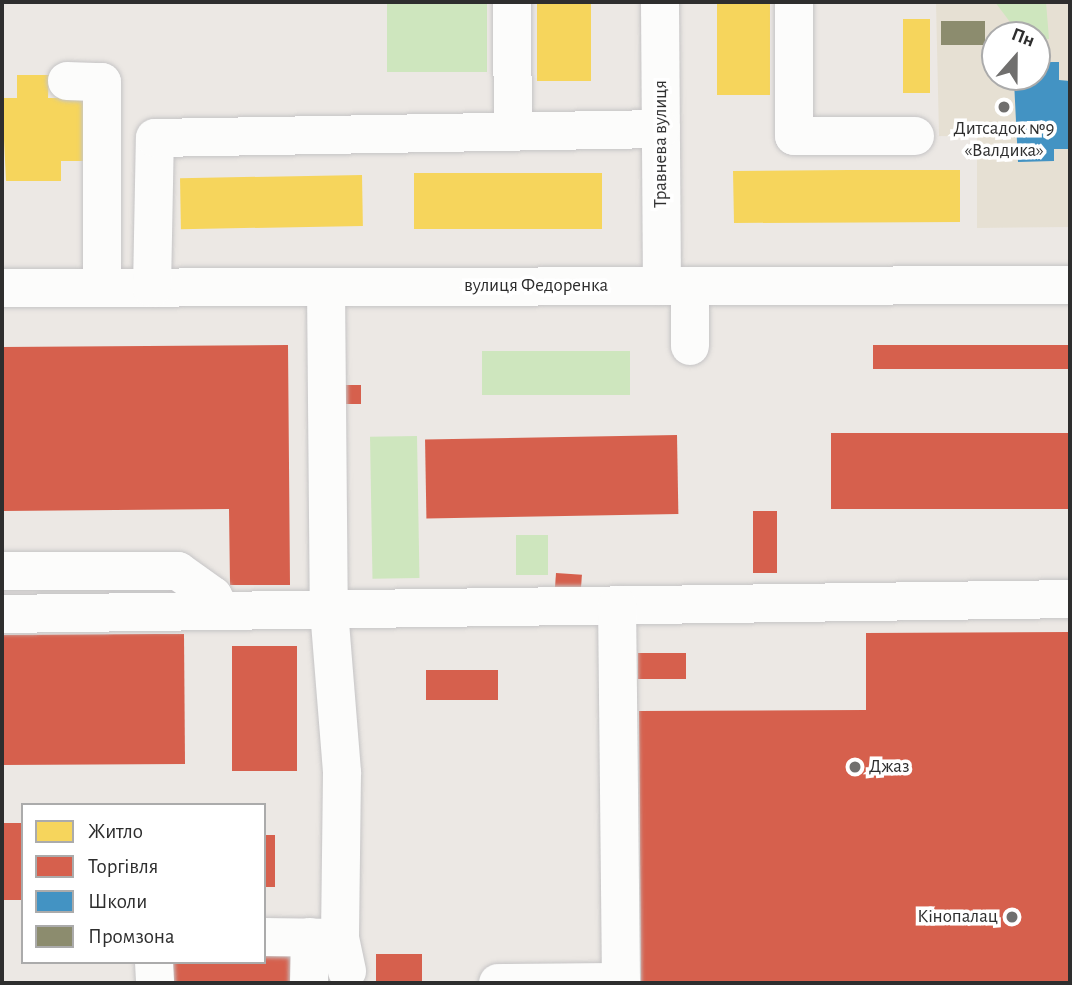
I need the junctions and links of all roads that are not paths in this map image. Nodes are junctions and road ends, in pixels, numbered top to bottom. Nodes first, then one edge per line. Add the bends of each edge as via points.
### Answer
1 (512, 2) edge
2 (660, 2) edge
3 (794, 2) edge
4 (67, 81) dead end
5 (661, 130) junction
6 (513, 132) junction
7 (915, 136) dead end
8 (1070, 285) edge
9 (676, 286) junction
10 (326, 287) junction
11 (2, 288) edge
12 (102, 288) junction
13 (152, 288) junction
14 (690, 346) dead end
15 (2, 571) edge
16 (1070, 598) edge
17 (617, 605) junction
18 (328, 610) junction
19 (222, 611) junction
20 (2, 614) edge
21 (266, 937) edge
22 (332, 949) junction
23 (155, 964) edge
24 (155, 983) edge
25 (309, 983) edge
26 (498, 983) edge

1 - 6 street
2 - 5 street, Травнева вулиця
3 - 7 street via 794,136
4 - 12 street via 102,82
5 - 6 street
5 - 9 street, Травнева вулиця
6 - 13 street via 155,138
8 - 9 street, вулиця Федоренка
9 - 10 street, вулиця Федоренка
9 - 14 street, Травнева вулиця
10 - 13 street, вулиця Федоренка
10 - 18 street
11 - 12 street, вулиця Федоренка
12 - 13 street, вулиця Федоренка
15 - 19 street via 178,571 214,596
16 - 17 street
17 - 18 street
17 - 26 street via 621,982
18 - 19 street
18 - 22 street via 342,773
19 - 20 street
21 - 22 street
22 - 25 street
23 - 24 street

